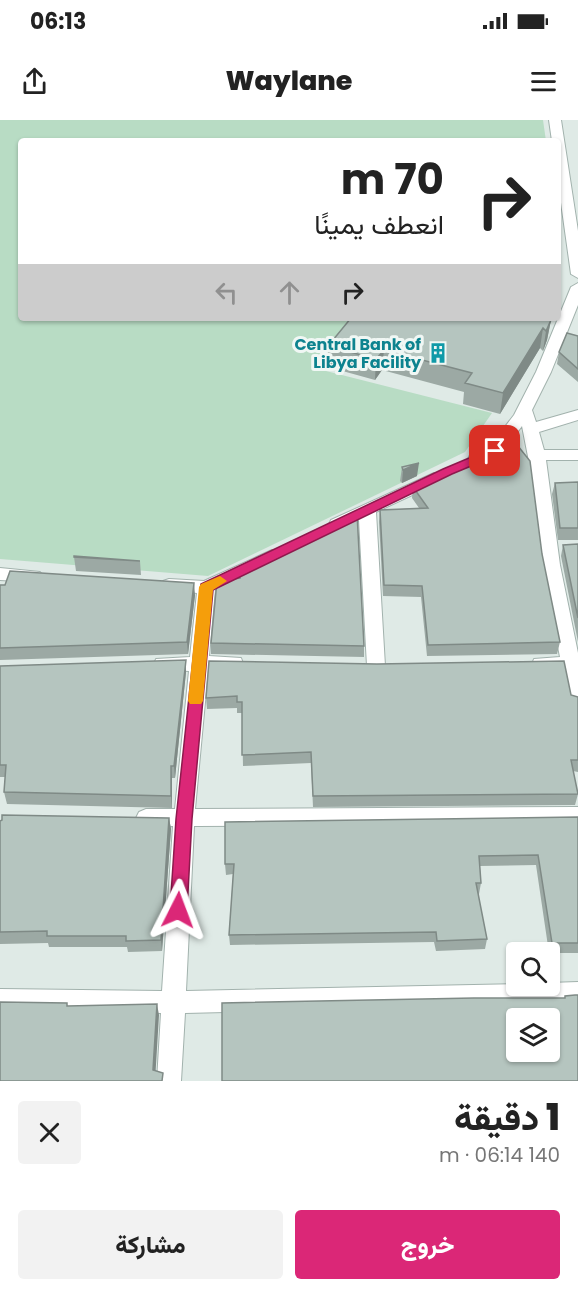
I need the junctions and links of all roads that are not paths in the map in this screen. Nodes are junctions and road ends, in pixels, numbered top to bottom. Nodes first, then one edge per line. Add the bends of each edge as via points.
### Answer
1 (555, 120) edge
2 (558, 138) edge
3 (561, 158) edge
4 (562, 164) junction
5 (578, 165) edge
6 (574, 221) edge
7 (578, 274) edge
8 (578, 288) edge
9 (524, 409) junction
10 (578, 416) edge
11 (531, 429) junction
12 (537, 455) junction
13 (578, 455) edge
14 (367, 510) junction
15 (324, 531) edge
16 (292, 546) edge
17 (549, 548) junction
18 (568, 548) edge
19 (0, 574) edge
20 (46, 577) edge
21 (149, 584) edge
22 (206, 587) junction
23 (199, 663) junction
24 (575, 663) edge
25 (141, 664) edge
26 (258, 664) edge
27 (525, 664) edge
28 (352, 665) edge
29 (376, 666) junction
30 (399, 666) edge
31 (578, 701) edge
32 (578, 816) edge
33 (127, 817) edge
34 (184, 819) junction
35 (578, 993) edge
36 (0, 1000) edge
37 (173, 1002) junction
38 (169, 1081) edge

1 - 2 street
3 - 4 street
4 - 5 street
4 - 6 street
6 - 7 street
8 - 9 street
9 - 11 street
9 - 14 street via 495,451
10 - 11 street
11 - 12 street
12 - 13 street
12 - 17 street
14 - 15 street
14 - 29 street
16 - 22 street
17 - 18 street
17 - 24 street
19 - 20 street
21 - 22 street
22 - 23 street
23 - 25 street
23 - 26 street
23 - 34 street
24 - 27 street
24 - 31 street
28 - 29 street
29 - 30 street
32 - 34 street
33 - 34 street
34 - 37 street
35 - 37 street
36 - 37 street
37 - 38 street

